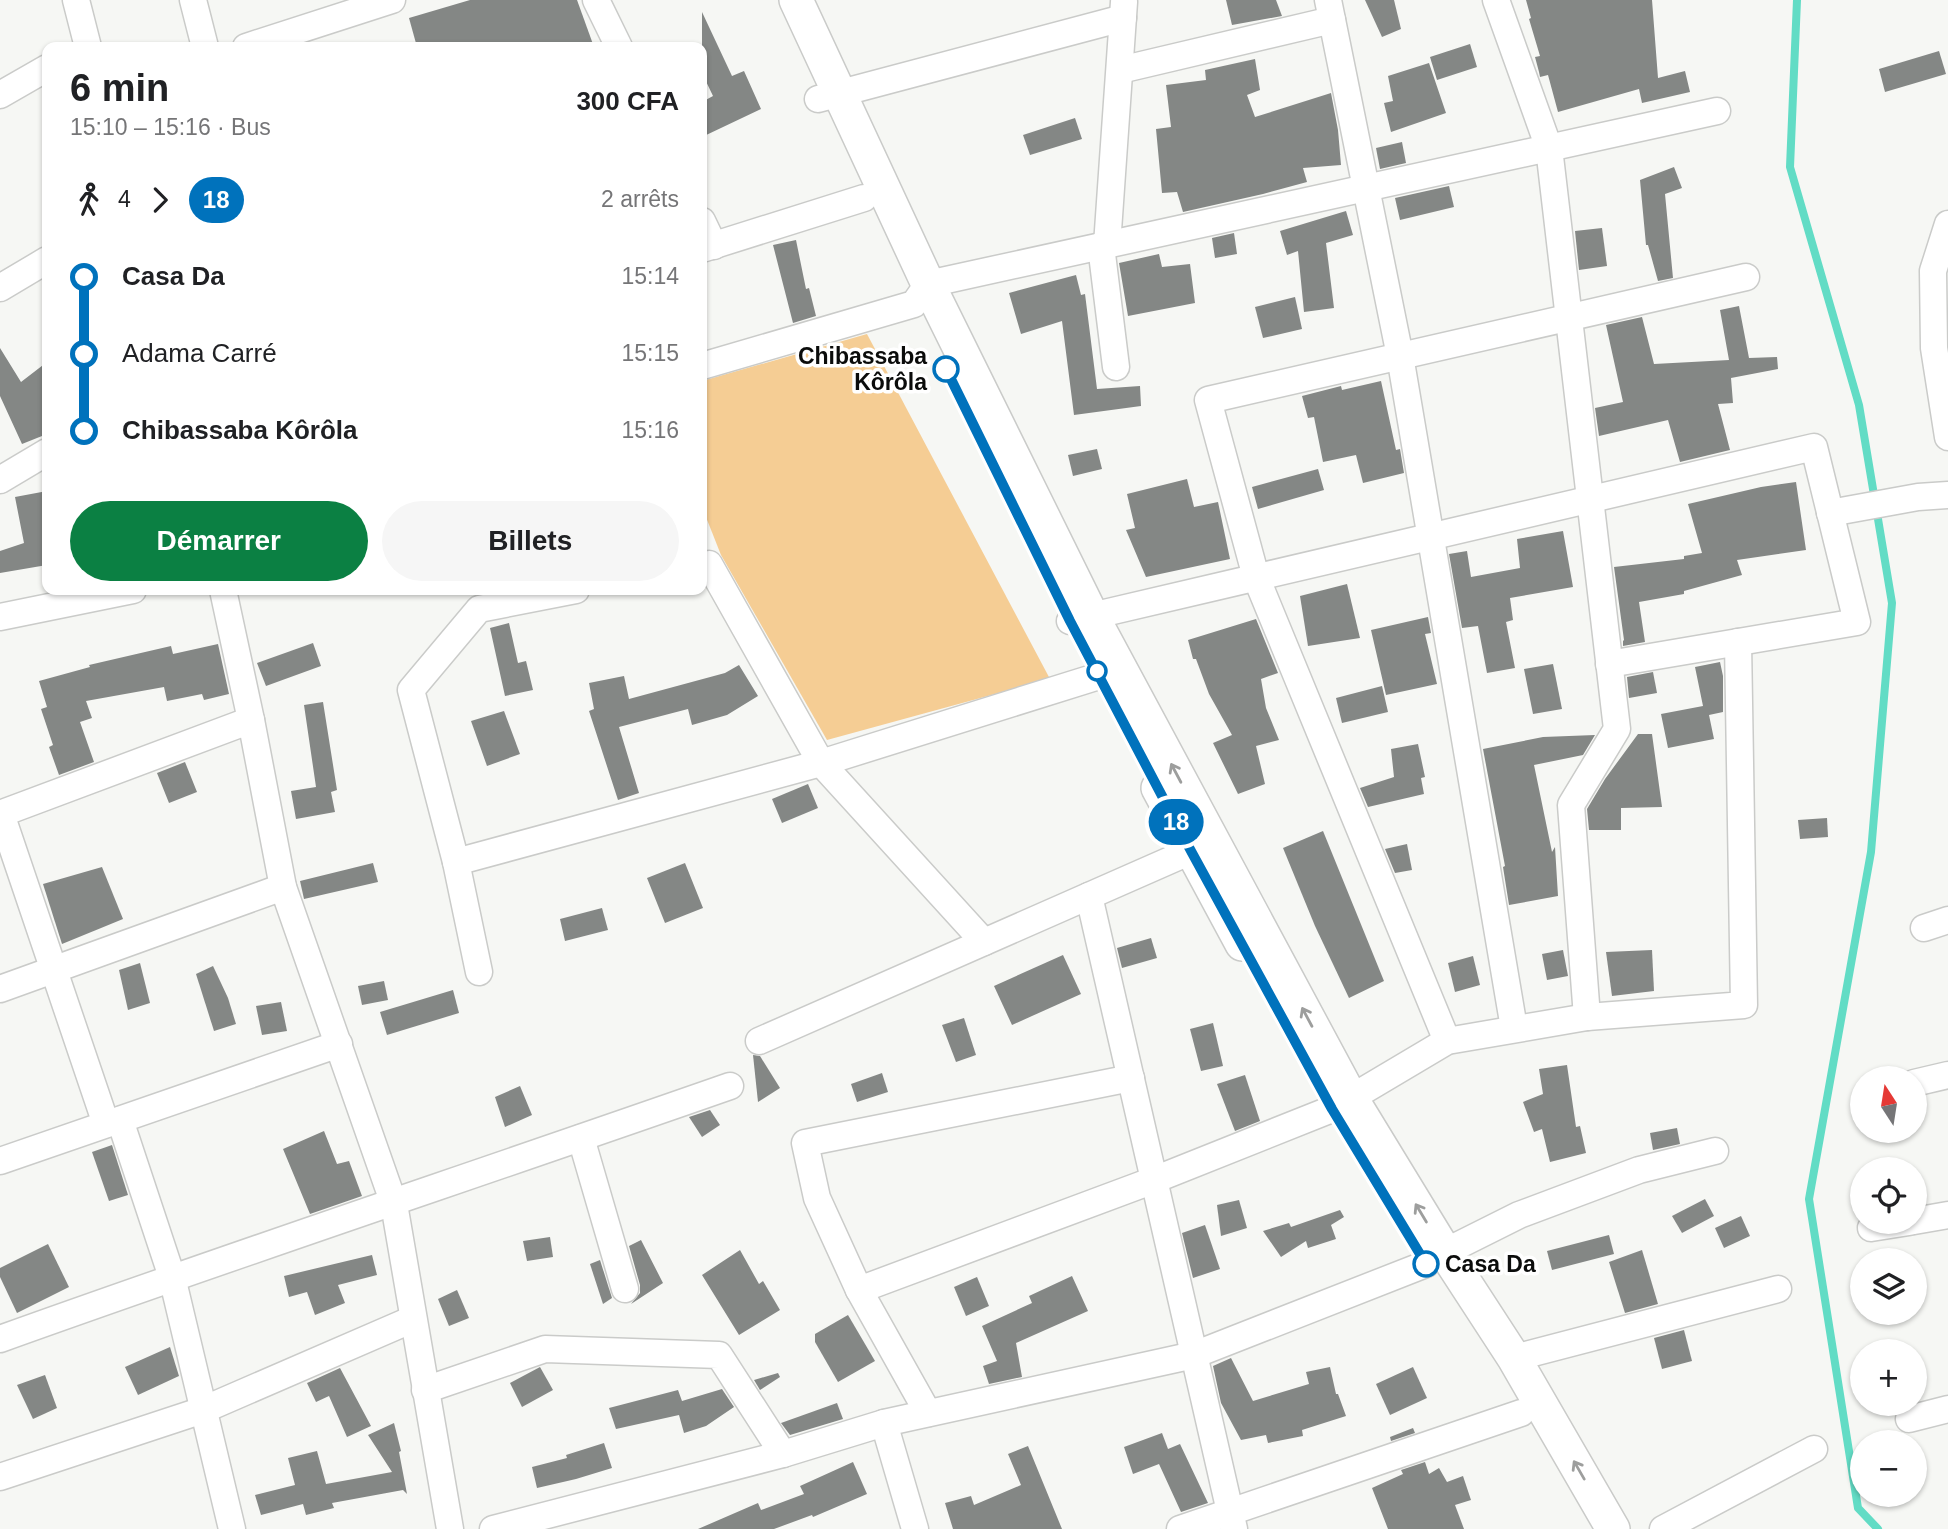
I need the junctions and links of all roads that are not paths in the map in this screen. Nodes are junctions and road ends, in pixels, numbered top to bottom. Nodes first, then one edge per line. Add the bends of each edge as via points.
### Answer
1 (76, 0) edge
2 (193, 0) edge
3 (392, 0) edge
4 (596, 0) edge
5 (772, 0) edge
6 (796, 0) edge
7 (1496, 0) edge
8 (1124, 9) edge
9 (1330, 10) edge
10 (86, 42) edge
11 (204, 42) edge
12 (262, 42) edge
13 (617, 42) edge
14 (1120, 70) junction
15 (42, 71) edge
16 (0, 95) edge
17 (829, 96) junction
18 (1717, 111) dead end
19 (1549, 148) junction
20 (1366, 188) junction
21 (864, 198) junction
22 (1948, 224) edge
23 (1104, 245) junction
24 (708, 248) edge
25 (42, 263) edge
26 (1746, 276) dead end
27 (0, 288) edge
28 (921, 294) junction
29 (1569, 317) junction
30 (1941, 346) edge
31 (1400, 356) junction
32 (707, 364) edge
33 (1116, 367) dead end
34 (1948, 437) edge
35 (42, 455) edge
36 (0, 480) edge
37 (1948, 495) edge
38 (1590, 499) junction
39 (1838, 511) junction
40 (1432, 537) junction
41 (707, 564) edge
42 (1256, 577) junction
43 (108, 595) edge
44 (224, 595) edge
45 (520, 595) edge
46 (475, 599) edge
47 (0, 617) edge
48 (1081, 618) junction
49 (1738, 642) junction
50 (1609, 664) junction
51 (1100, 676) junction
52 (251, 720) junction
53 (821, 764) junction
54 (1, 814) edge
55 (1191, 851) junction
56 (456, 862) junction
57 (284, 887) junction
58 (1090, 896) junction
59 (984, 942) junction
60 (54, 970) junction
61 (479, 972) dead end
62 (0, 989) edge
63 (1587, 1017) junction
64 (1514, 1028) junction
65 (759, 1041) dead end
66 (1447, 1041) junction
67 (339, 1044) junction
68 (1948, 1075) edge
69 (1131, 1078) junction
70 (1927, 1080) edge
71 (730, 1086) dead end
72 (1341, 1104) junction
73 (113, 1122) junction
74 (581, 1138) junction
75 (1715, 1151) dead end
76 (0, 1161) edge
77 (1154, 1180) junction
78 (394, 1203) junction
79 (1948, 1215) edge
80 (1927, 1218) edge
81 (1435, 1258) junction
82 (172, 1277) junction
83 (625, 1289) dead end
84 (1778, 1289) dead end
85 (859, 1290) junction
86 (414, 1319) junction
87 (0, 1339) edge
88 (1194, 1354) junction
89 (1514, 1358) junction
90 (425, 1390) junction
91 (1948, 1409) edge
92 (203, 1410) junction
93 (928, 1413) junction
94 (1521, 1413) junction
95 (1909, 1419) dead end
96 (884, 1423) junction
97 (1814, 1449) dead end
98 (783, 1454) junction
99 (0, 1477) edge
100 (1232, 1520) edge
101 (232, 1529) edge
102 (450, 1529) edge
103 (493, 1529) edge
104 (915, 1529) edge
105 (1180, 1529) edge
106 (1587, 1529) edge
107 (1613, 1529) edge
108 (1663, 1529) edge

1 - 10 street
2 - 11 street
3 - 12 street
4 - 13 street
5 - 17 main road
6 - 17 main road
7 - 19 street
8 - 14 street
8 - 17 street
9 - 14 street
9 - 20 street
14 - 23 street
15 - 16 street
17 - 21 main road
17 - 28 main road
18 - 19 street
19 - 20 street
19 - 29 street
20 - 23 street
20 - 31 street
21 - 24 street
21 - 28 main road
22 - 30 street via 1933,271
23 - 28 street
23 - 33 street
25 - 27 street
26 - 29 street
28 - 32 street
28 - 48 main road
29 - 31 street
29 - 38 street
30 - 34 street
31 - 40 street
31 - 42 street via 1208,401
35 - 36 street
37 - 39 street
38 - 39 street via 1814,447
38 - 40 street
38 - 50 street
39 - 49 street via 1857,622
40 - 42 street
40 - 64 street
41 - 53 street
42 - 48 street
42 - 66 street
43 - 47 street
44 - 52 street
45 - 46 street
46 - 56 street via 411,690
48 - 51 main road
72 -> 48 main road
49 - 50 street
49 - 63 street via 1744,1005
50 - 63 street via 1617,729 1571,805
51 - 53 street
51 - 55 main road
52 - 54 street
52 - 57 street
53 - 56 street
53 - 59 street
54 - 60 street
55 - 58 street
55 - 72 main road
56 - 61 street
57 - 60 street
57 - 67 street
58 - 59 street
58 - 69 street
59 - 65 street
60 - 62 street
60 - 73 street
63 - 64 street
64 - 66 street
66 - 72 street
67 - 73 street
67 - 78 street
68 - 70 street
69 - 77 street
69 - 85 street via 805,1143 817,1198
71 - 74 street
72 - 77 street
72 - 81 main road
73 - 76 street
73 - 82 street
74 - 78 street
74 - 83 street
75 - 81 street via 1639,1170 1519,1215
77 - 85 street
77 - 88 street
78 - 82 street
78 - 86 street
79 - 80 street
81 - 88 street
81 - 89 main road
81 - 94 main road
82 - 87 street
82 - 92 street
84 - 89 street
85 - 93 street
86 - 90 street
86 - 92 street
88 - 93 street
88 - 100 street
107 -> 89 main road
90 - 98 street via 545,1349 719,1355
90 - 102 street
91 - 95 street
92 - 99 street
92 - 101 street
93 - 96 street
94 - 100 street
94 - 106 main road
96 - 98 street
96 - 104 street
97 - 108 street
98 - 103 street
100 - 105 street

